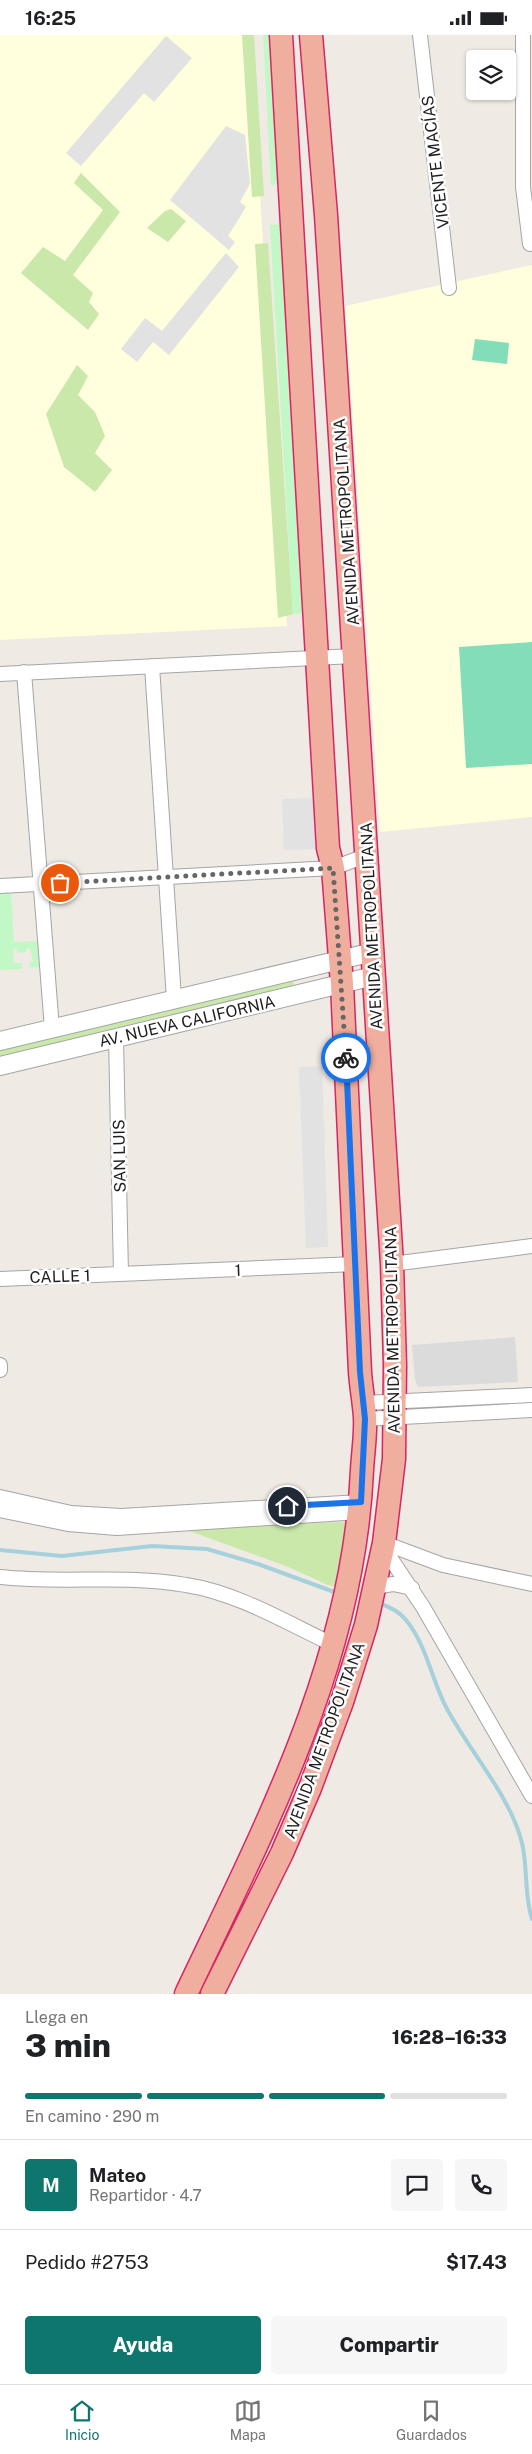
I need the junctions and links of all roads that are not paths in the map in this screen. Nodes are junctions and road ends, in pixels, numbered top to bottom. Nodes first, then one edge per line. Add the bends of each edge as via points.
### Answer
1 (281, 35) edge
2 (311, 35) edge
3 (420, 35) edge
4 (523, 35) edge
5 (528, 187) edge
6 (530, 244) dead end
7 (450, 288) dead end
8 (354, 656) junction
9 (318, 658) junction
10 (152, 666) junction
11 (24, 672) junction
12 (0, 674) edge
13 (368, 855) junction
14 (333, 868) junction
15 (167, 877) junction
16 (42, 884) junction
17 (0, 886) edge
18 (373, 951) junction
19 (340, 959) junction
20 (374, 976) junction
21 (342, 984) junction
22 (174, 999) junction
23 (52, 1029) junction
24 (116, 1038) junction
25 (0, 1041) edge
26 (0, 1066) edge
27 (532, 1247) edge
28 (356, 1264) junction
29 (392, 1264) junction
30 (121, 1274) junction
31 (0, 1279) edge
32 (0, 1365) edge
33 (0, 1370) edge
34 (532, 1395) edge
35 (532, 1410) edge
36 (365, 1411) junction
37 (395, 1411) junction
38 (0, 1497) edge
39 (361, 1507) junction
40 (0, 1510) edge
41 (383, 1545) junction
42 (0, 1577) edge
43 (532, 1584) edge
44 (412, 1588) junction
45 (374, 1590) junction
46 (334, 1645) junction
47 (532, 1796) edge
48 (202, 1960) junction
49 (224, 1971) junction
50 (186, 1994) edge
51 (212, 1994) edge

1 - 9 highway
2 - 8 highway, AVENIDA METROPOLITANA via 326,215
3 - 7 street, VICENTE MACÍAS
4 - 5 street
5 - 6 street
8 - 9 street
8 - 13 highway, AVENIDA METROPOLITANA
9 - 10 street
9 - 14 highway via 328,847
10 - 11 street
10 - 15 street
11 - 12 street
11 - 16 street
13 - 14 street
13 - 18 highway, AVENIDA METROPOLITANA
14 - 15 street
14 - 19 highway
15 - 16 street
15 - 22 street
16 - 17 street
16 - 23 street
18 - 19 street, AV. NUEVA CALIFORNIA
18 - 20 highway, AVENIDA METROPOLITANA
19 - 21 highway
19 - 22 street, AV. NUEVA CALIFORNIA
20 - 21 street, AV. NUEVA CALIFORNIA
20 - 29 highway, AVENIDA METROPOLITANA
21 - 24 street, AV. NUEVA CALIFORNIA
21 - 28 highway
22 - 23 street, AV. NUEVA CALIFORNIA
23 - 25 street, AV. NUEVA CALIFORNIA
24 - 26 street, AV. NUEVA CALIFORNIA
24 - 30 street, SAN LUIS
27 - 29 street
28 - 30 street, 1
28 - 36 highway via 360,1372
29 - 37 highway, AVENIDA METROPOLITANA
30 - 31 street, CALLE 1
32 - 33 street
34 - 37 street
35 - 37 street
36 - 37 street
36 - 39 highway
37 - 41 highway, AVENIDA METROPOLITANA via 394,1459
38 - 39 street via 71,1513 121,1516
39 - 40 street via 117,1527 74,1525
39 - 46 highway via 349,1586
41 - 43 street via 443,1565
41 - 44 street
41 - 45 highway, AVENIDA METROPOLITANA
42 - 46 street via 42,1581 157,1581 186,1585 234,1598
44 - 45 street via 393,1584
44 - 47 street
45 - 49 highway, AVENIDA METROPOLITANA via 342,1702 310,1788
46 - 48 highway via 319,1695 269,1817
48 - 49 highway
48 - 50 highway
49 - 51 highway, AVENIDA METROPOLITANA

